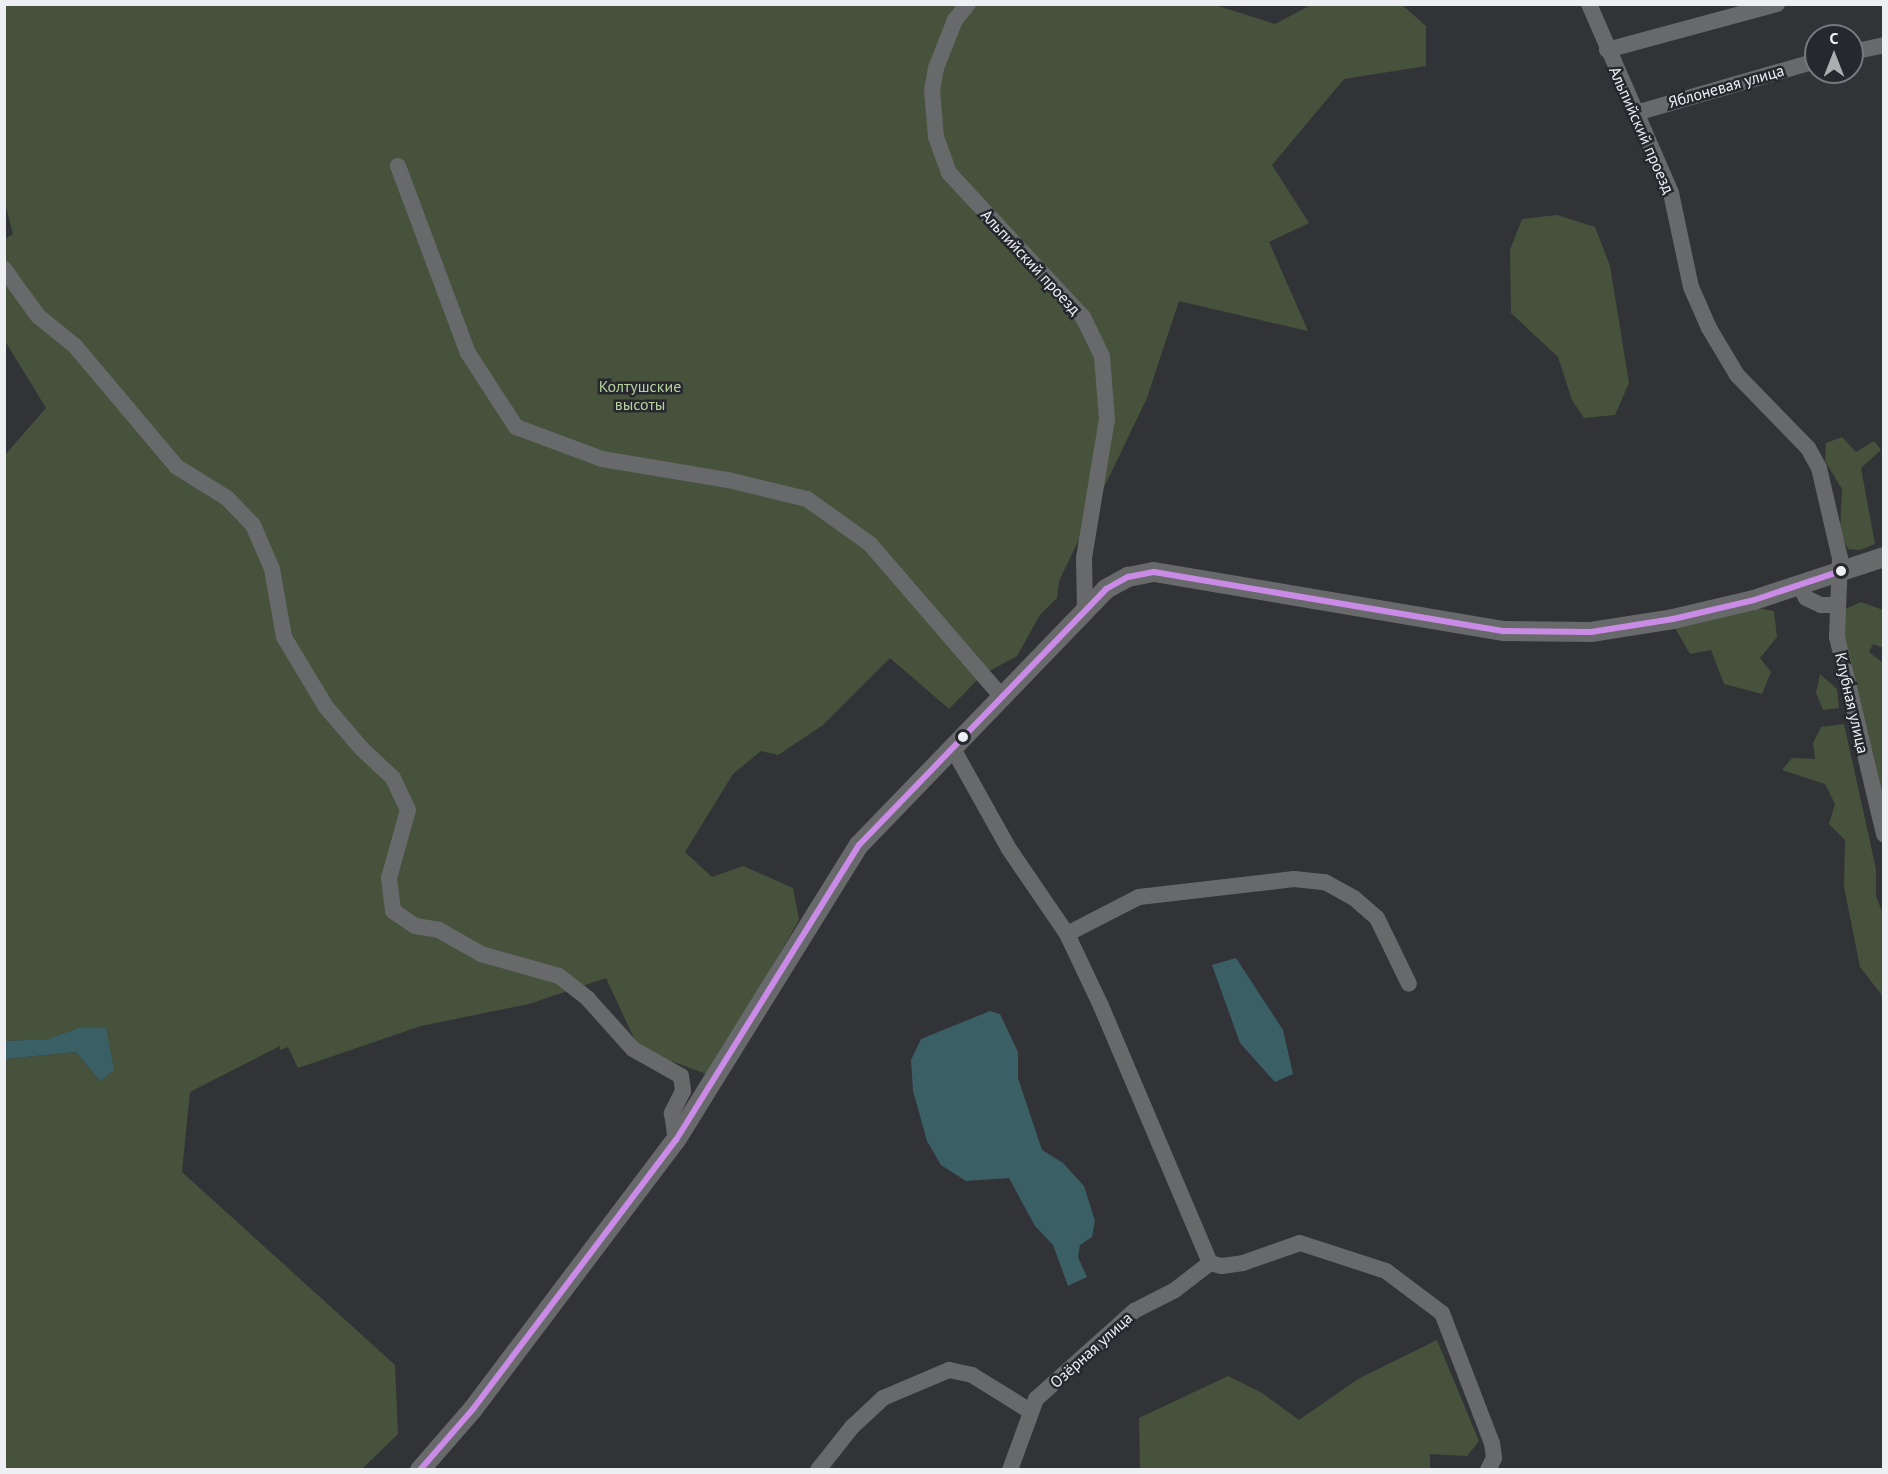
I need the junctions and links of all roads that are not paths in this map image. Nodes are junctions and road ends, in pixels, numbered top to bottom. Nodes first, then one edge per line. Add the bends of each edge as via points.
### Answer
1 (968, 4) edge
2 (1589, 4) edge
3 (1777, 4) edge
4 (1884, 45) edge
5 (1864, 49) edge
6 (1607, 50) junction
7 (1804, 64) edge
8 (1636, 113) junction
9 (398, 166) dead end
10 (4, 269) edge
11 (1884, 557) edge
12 (1841, 571) junction
13 (1800, 586) junction
14 (1835, 605) junction
15 (1085, 608) junction
16 (1001, 696) junction
17 (952, 747) junction
18 (1884, 834) edge
19 (1066, 934) junction
20 (1409, 984) dead end
21 (676, 1140) junction
22 (1210, 1263) junction
23 (1030, 1411) junction
24 (420, 1470) edge
25 (818, 1470) edge
26 (1010, 1470) edge
27 (1488, 1470) edge

1 - 15 street, Альпийский проезд via 955,20 936,68 932,90 939,146 950,173 1083,317 1102,356 1107,419 1084,558
2 - 6 street, Альпийский проезд
3 - 6 street
4 - 5 street
6 - 8 street, Альпийский проезд
7 - 8 street, Яблоневая улица
8 - 12 street, Альпийский проезд via 1671,193 1691,287 1709,328 1737,375 1808,448 1819,468 1827,491
9 - 16 street via 468,353 516,428 602,459 728,480 807,500 870,544
10 - 21 street via 38,316 75,346 177,467 227,498 253,525 272,569 284,637 326,707 393,778 408,810 389,878 393,911 415,926 439,930 481,954 559,976 588,999 633,1049 681,1076 682,1091 672,1113
11 - 12 street
12 - 13 street
12 - 14 street, Клубная улица
13 - 14 street via 1806,598
13 - 15 street via 1673,620 1591,632 1504,631 1154,572 1128,577 1106,589
14 - 18 street, Клубная улица via 1837,637
15 - 16 street
16 - 17 street
17 - 19 street via 1009,849
17 - 21 street via 860,844
19 - 20 street via 1139,897 1294,879 1325,882 1354,898 1377,918
19 - 22 street via 1101,1005
21 - 24 street via 473,1409
22 - 23 street, Озёрная улица via 1175,1290 1134,1311 1036,1399
22 - 27 street via 1243,1263 1300,1243 1386,1270 1442,1313 1492,1443 1494,1458
23 - 25 street via 972,1375 949,1370 883,1398 852,1427
23 - 26 street, Озёрная улица

